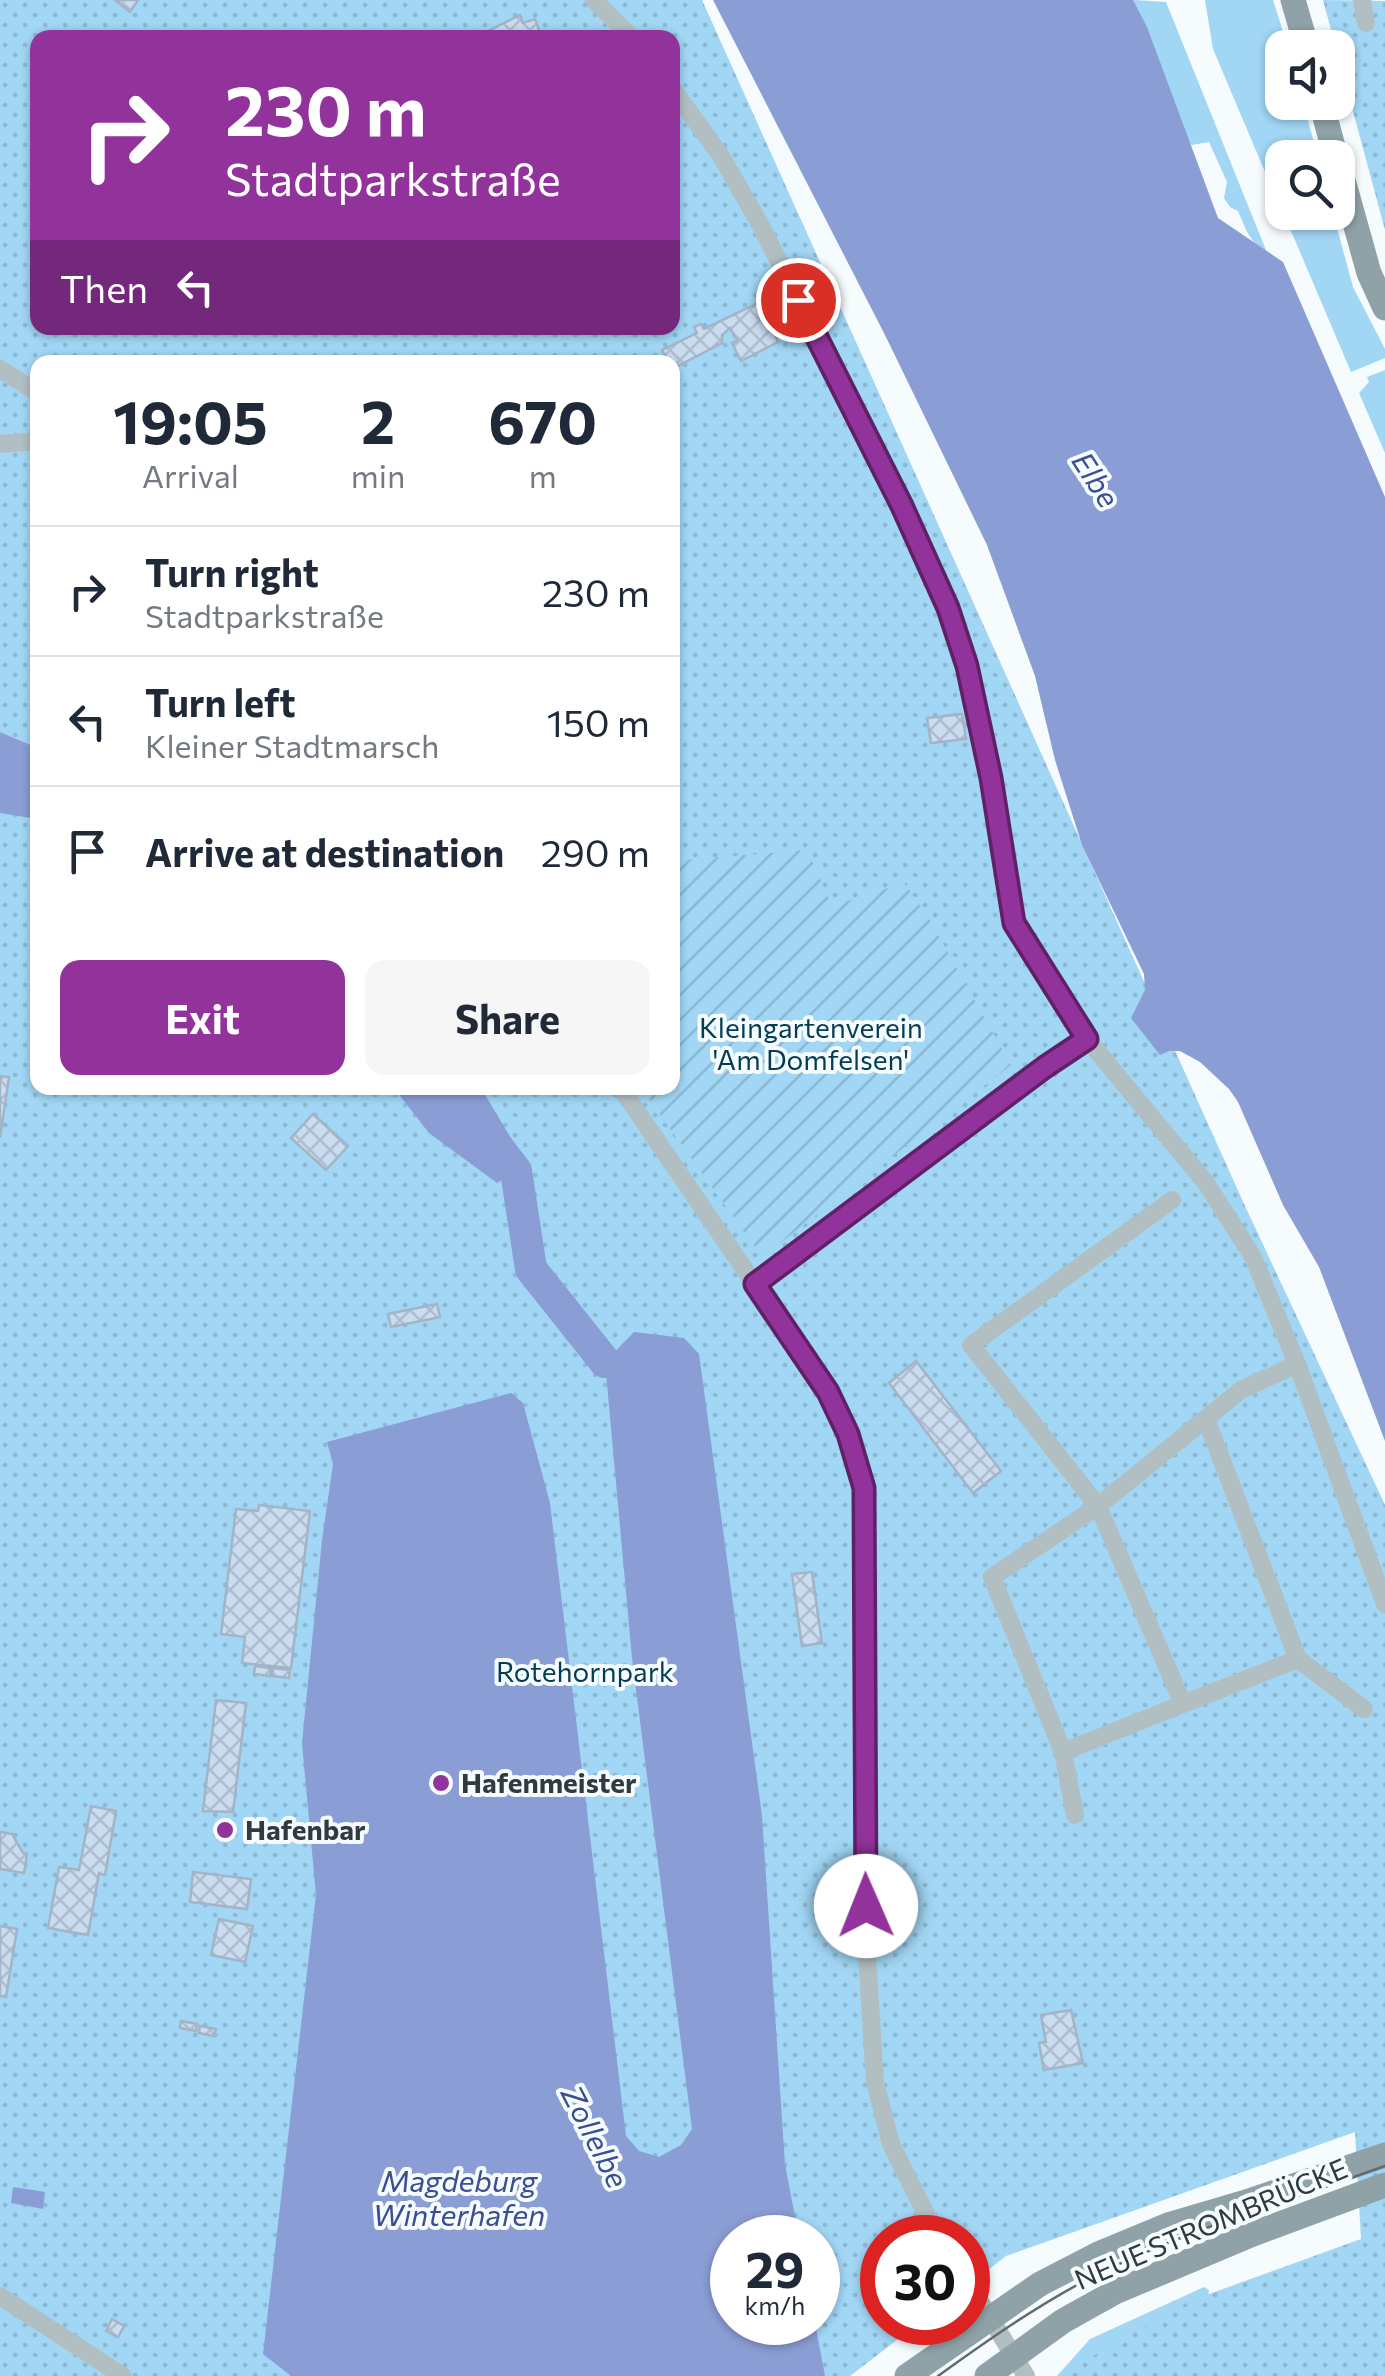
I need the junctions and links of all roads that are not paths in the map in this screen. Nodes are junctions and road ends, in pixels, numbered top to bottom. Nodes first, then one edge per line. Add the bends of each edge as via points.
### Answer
1 (594, 0) edge
2 (1293, 0) edge
3 (1362, 0) edge
4 (1366, 23) dead end
5 (624, 30) edge
6 (1301, 30) edge
7 (680, 99) edge
8 (1355, 222) edge
9 (1385, 308) edge
10 (0, 369) edge
11 (30, 388) edge
12 (30, 442) edge
13 (0, 444) edge
14 (1087, 1039) junction
15 (626, 1095) edge
16 (1172, 1200) dead end
17 (755, 1284) junction
18 (1297, 1364) junction
19 (1206, 1419) junction
20 (1098, 1506) junction
21 (1385, 1604) edge
22 (1298, 1658) junction
23 (1183, 1704) junction
24 (1364, 1709) dead end
25 (1063, 1752) junction
26 (1075, 1815) dead end
27 (1385, 2155) edge
28 (1385, 2185) edge
29 (926, 2215) edge
30 (0, 2296) edge
31 (990, 2317) joint
32 (951, 2345) edge
33 (1020, 2366) edge
34 (123, 2376) edge
35 (907, 2376) edge
36 (987, 2376) edge

1 - 5 street
2 - 6 main road
3 - 4 street
7 - 14 street via 761,226 948,608 991,778 1014,923
8 - 9 main road
10 - 11 street
12 - 13 street
14 - 17 street
14 - 18 street via 1206,1183 1254,1257
15 - 17 street
16 - 20 street via 972,1344
17 - 29 street via 828,1392 864,1488 866,1938 874,2082 891,2144
18 - 19 street via 1241,1390
18 - 21 street
19 - 20 street
19 - 22 street
20 - 23 street
20 - 25 street via 992,1577
22 - 23 street
22 - 24 street
23 - 25 street
25 - 26 street
27 - 31 main road, NEUE STROMBRÜCKE via 1115,2246
28 - 33 main road, NEUE STROMBRÜCKE via 1116,2292 1076,2313
30 - 34 street
31 - 33 street
32 - 35 main road, NEUE STROMBRÜCKE
33 - 36 main road, NEUE STROMBRÜCKE

